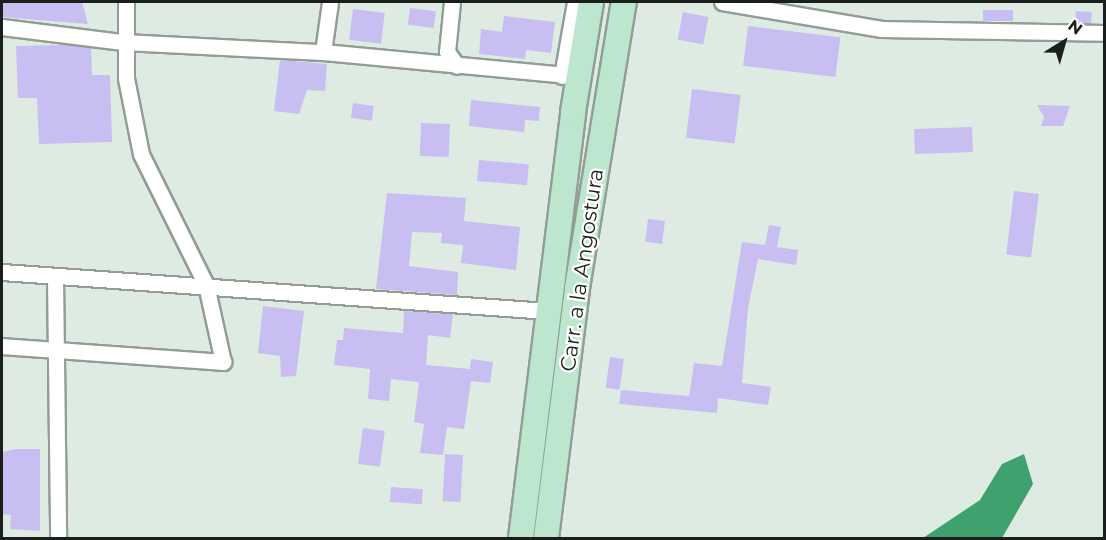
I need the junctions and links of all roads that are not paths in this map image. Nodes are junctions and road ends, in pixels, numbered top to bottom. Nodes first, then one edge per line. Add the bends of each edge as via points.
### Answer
1 (126, 2) edge
2 (330, 2) edge
3 (452, 2) edge
4 (575, 2) edge
5 (591, 2) edge
6 (624, 2) edge
7 (722, 2) edge
8 (2, 27) edge
9 (1104, 33) edge
10 (123, 42) junction
11 (323, 52) junction
12 (457, 66) junction
13 (570, 76) junction
14 (2, 272) edge
15 (55, 278) junction
16 (206, 285) junction
17 (547, 311) junction
18 (2, 346) edge
19 (56, 350) junction
20 (58, 538) edge
21 (521, 538) edge
22 (546, 538) edge

1 - 10 street
2 - 11 street
3 - 12 street via 447,52
4 - 13 street
5 - 13 main road, Carr. a la Angostura
6 - 22 main road, Carr. a la Angostura via 577,288
7 - 9 street via 882,29
8 - 10 street
10 - 11 street
10 - 16 street via 141,154
11 - 12 street
12 - 13 street
13 - 17 main road, Carr. a la Angostura
14 - 15 street
15 - 16 street
15 - 19 street
16 - 17 street
16 - 19 street via 223,362
17 - 21 main road, Carr. a la Angostura
18 - 19 street
19 - 20 street

